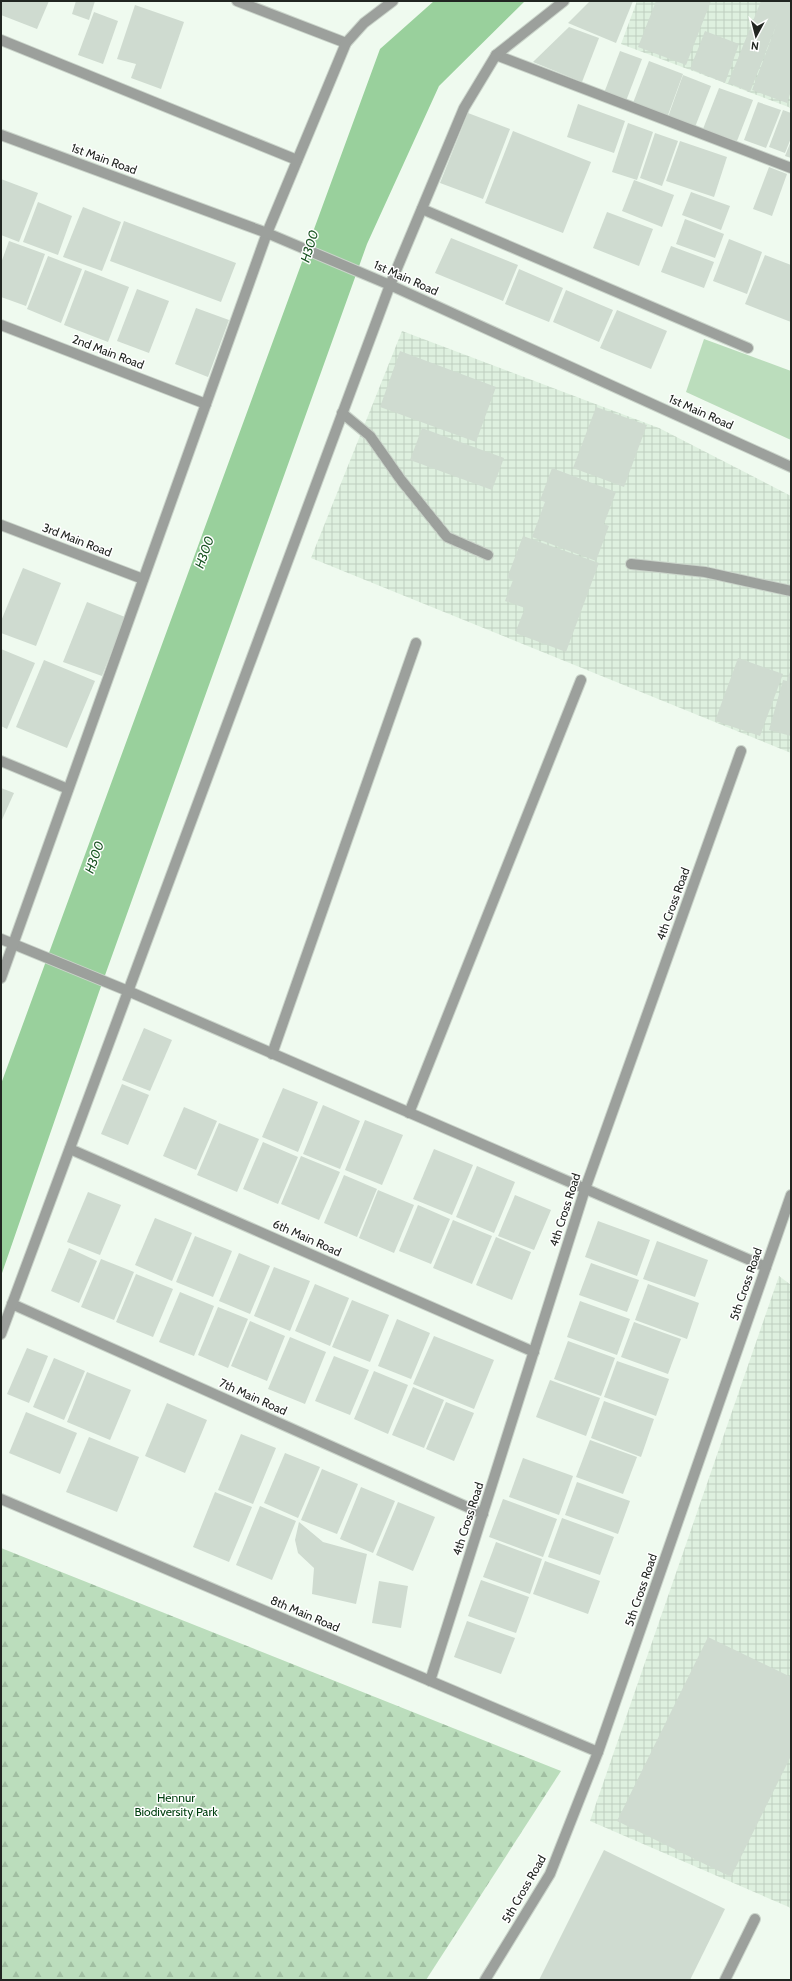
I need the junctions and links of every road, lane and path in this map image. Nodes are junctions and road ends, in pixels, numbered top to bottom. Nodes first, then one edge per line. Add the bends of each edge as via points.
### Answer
1 (237, 1) edge
2 (393, 1) edge
3 (564, 1) edge
4 (1, 40) edge
5 (346, 43) junction
6 (496, 54) junction
7 (1, 135) edge
8 (297, 160) junction
9 (791, 168) edge
10 (422, 209) junction
11 (267, 233) junction
12 (390, 285) junction
13 (1, 325) edge
14 (748, 348) dead end
15 (206, 404) junction
16 (342, 413) junction
17 (791, 467) edge
18 (1, 525) edge
19 (488, 555) dead end
20 (631, 564) dead end
21 (143, 580) junction
22 (791, 592) edge
23 (416, 643) dead end
24 (581, 680) dead end
25 (741, 752) dead end
26 (1, 761) edge
27 (68, 790) junction
28 (1, 939) edge
29 (13, 944) junction
30 (1, 978) edge
31 (128, 992) junction
32 (272, 1054) junction
33 (409, 1113) junction
34 (70, 1149) junction
35 (585, 1189) junction
36 (791, 1195) edge
37 (766, 1267) junction
38 (12, 1304) junction
39 (1, 1334) edge
40 (534, 1352) junction
41 (1, 1499) edge
42 (483, 1514) junction
43 (430, 1681) junction
44 (598, 1752) junction
45 (755, 1919) dead end
46 (485, 1980) edge
47 (725, 1980) edge

1 - 5 street
2 - 5 street via 364,23
3 - 6 street
4 - 8 street
5 - 8 street
6 - 9 street
6 - 10 street via 464,108
7 - 11 street, 1st Main Road
8 - 11 street
10 - 12 street
10 - 14 street
11 - 12 street, 1st Main Road
11 - 15 street
12 - 16 street
12 - 17 street, 1st Main Road
13 - 15 street, 2nd Main Road
15 - 21 street
16 - 19 street via 370,436 401,480 447,537
16 - 31 street
18 - 21 street, 3rd Main Road
20 - 22 street via 705,572
21 - 27 street
23 - 32 street
24 - 33 street
25 - 35 street, 4th Cross Road
26 - 27 street
27 - 29 street
28 - 29 street
29 - 30 street
29 - 31 street
31 - 32 street
31 - 34 street
32 - 33 street
33 - 35 street
34 - 38 street
34 - 40 street, 6th Main Road
35 - 37 street
35 - 40 street, 4th Cross Road
36 - 37 street, 5th Cross Road
37 - 44 street, 5th Cross Road
38 - 39 street
38 - 42 street, 7th Main Road
40 - 42 street, 4th Cross Road
41 - 43 street, 8th Main Road
42 - 43 street, 4th Cross Road
43 - 44 street, 8th Main Road
44 - 46 street, 5th Cross Road via 550,1874
45 - 47 street

